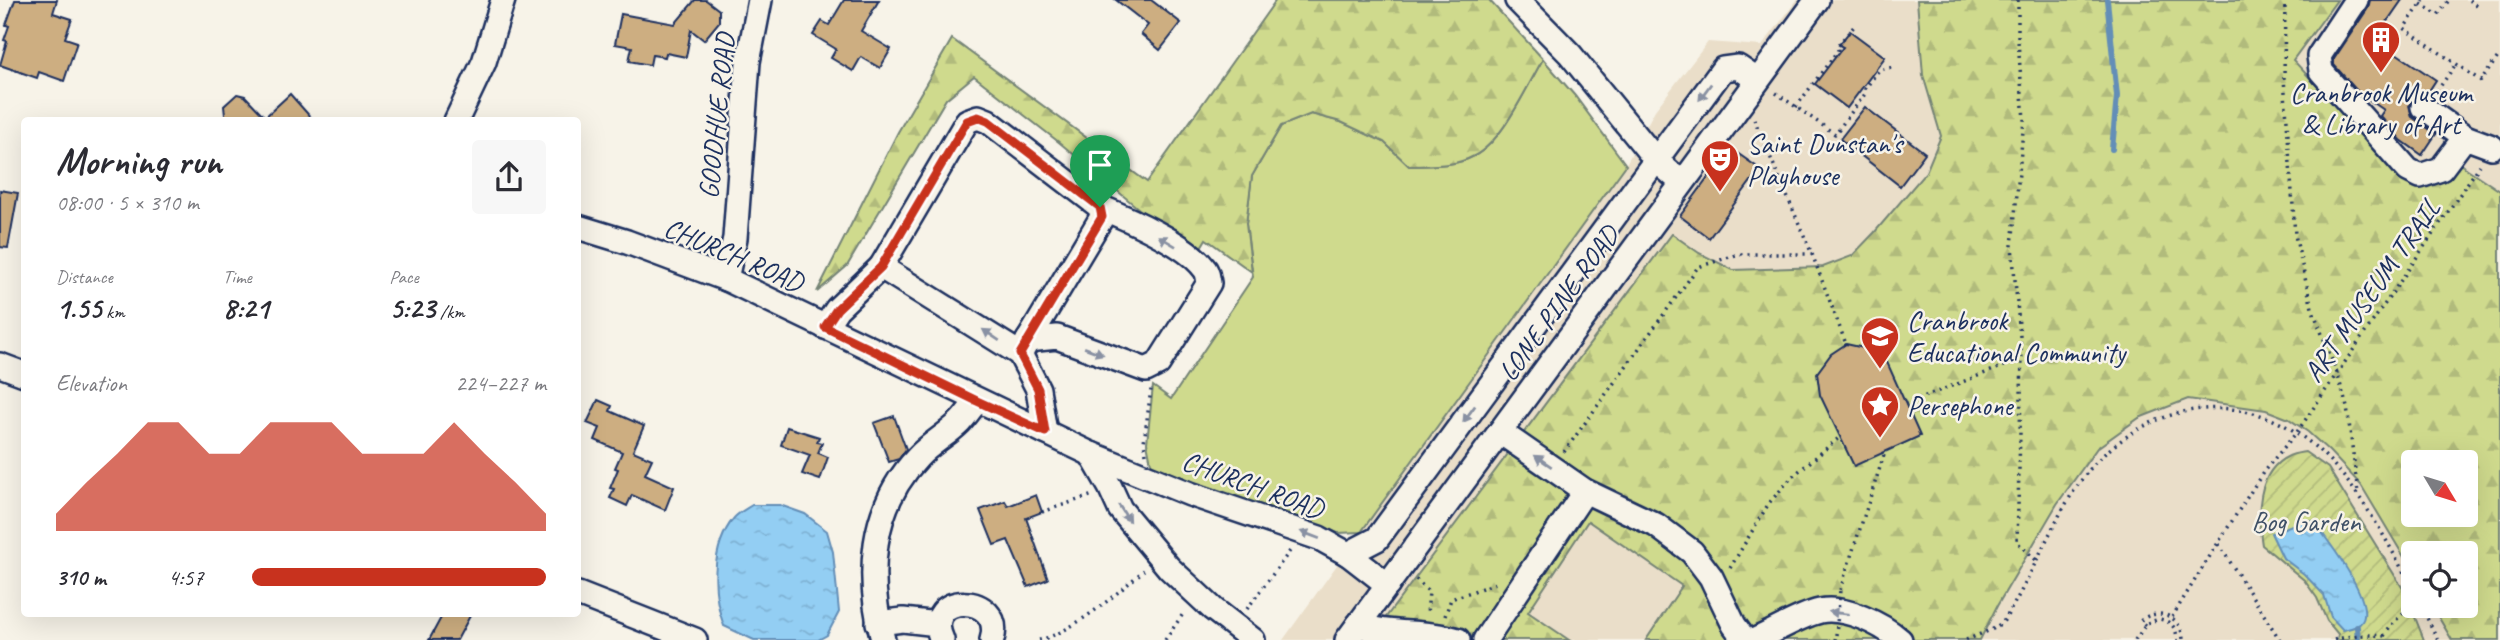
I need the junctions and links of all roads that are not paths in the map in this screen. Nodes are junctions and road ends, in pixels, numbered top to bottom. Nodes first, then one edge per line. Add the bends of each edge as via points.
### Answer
1 (503, 0) edge
2 (760, 0) edge
3 (1517, 0) edge
4 (1816, 0) edge
5 (2356, 0) edge
6 (1765, 85) junction
7 (2424, 107) road end
8 (458, 117) edge
9 (2465, 137) junction
10 (2497, 144) edge
11 (1656, 160) junction
12 (1682, 184) junction
13 (1100, 207) junction
14 (581, 228) edge
15 (881, 267) junction
16 (726, 279) junction
17 (825, 327) junction
18 (1024, 347) junction
19 (0, 365) edge
20 (21, 373) edge
21 (977, 401) junction
22 (1045, 432) junction
23 (1500, 432) junction
24 (1091, 454) junction
25 (1585, 491) junction
26 (1377, 540) junction
27 (1348, 554) junction
28 (1400, 576) junction
29 (581, 595) edge
30 (880, 632) edge
31 (940, 632) edge
32 (1352, 632) edge
33 (1444, 634) edge
34 (695, 640) edge
35 (992, 640) edge
36 (1253, 640) edge
37 (1485, 640) edge
38 (1745, 640) edge
39 (1755, 640) edge
40 (1900, 640) edge

1 - 8 street via 484,62
2 - 16 street, GOODHUE ROAD via 748,62 735,238
3 - 11 street via 1570,54
4 - 6 street, LONE PINE ROAD
5 - 9 street via 2319,56 2321,71 2409,170 2420,176 2441,169
6 -> 11 street via 1738,67 1723,69
6 - 12 street, LONE PINE ROAD
7 - 9 street
9 - 10 street
11 - 12 street
11 -> 26 street
12 - 23 street, LONE PINE ROAD
13 - 15 street via 978,117 967,121
13 - 18 street via 1102,217
18 -> 13 street via 1057,337 1146,370 1158,364 1209,283 1206,269 1187,253
14 - 16 street, CHURCH ROAD
15 - 17 street via 837,309
18 -> 15 street
16 - 17 street, CHURCH ROAD
17 - 21 street, CHURCH ROAD
18 - 22 street via 1038,389
19 - 20 street
21 - 22 street, CHURCH ROAD
21 - 30 street via 959,423 916,458 892,494 873,561
22 - 24 street, CHURCH ROAD
25 -> 23 street
23 - 28 street, LONE PINE ROAD
27 -> 24 street, CHURCH ROAD via 1319,538
24 -> 36 street via 1120,509 1169,568
25 - 37 street
25 - 38 street via 1635,513 1703,563
26 - 27 street
26 - 28 street
27 - 28 street, CHURCH ROAD
28 - 32 street, LONE PINE ROAD
29 - 34 street
30 - 31 street via 903,620
31 - 35 street via 945,610 964,602 975,604 990,619
32 - 33 street
40 -> 39 street via 1856,615 1822,611

